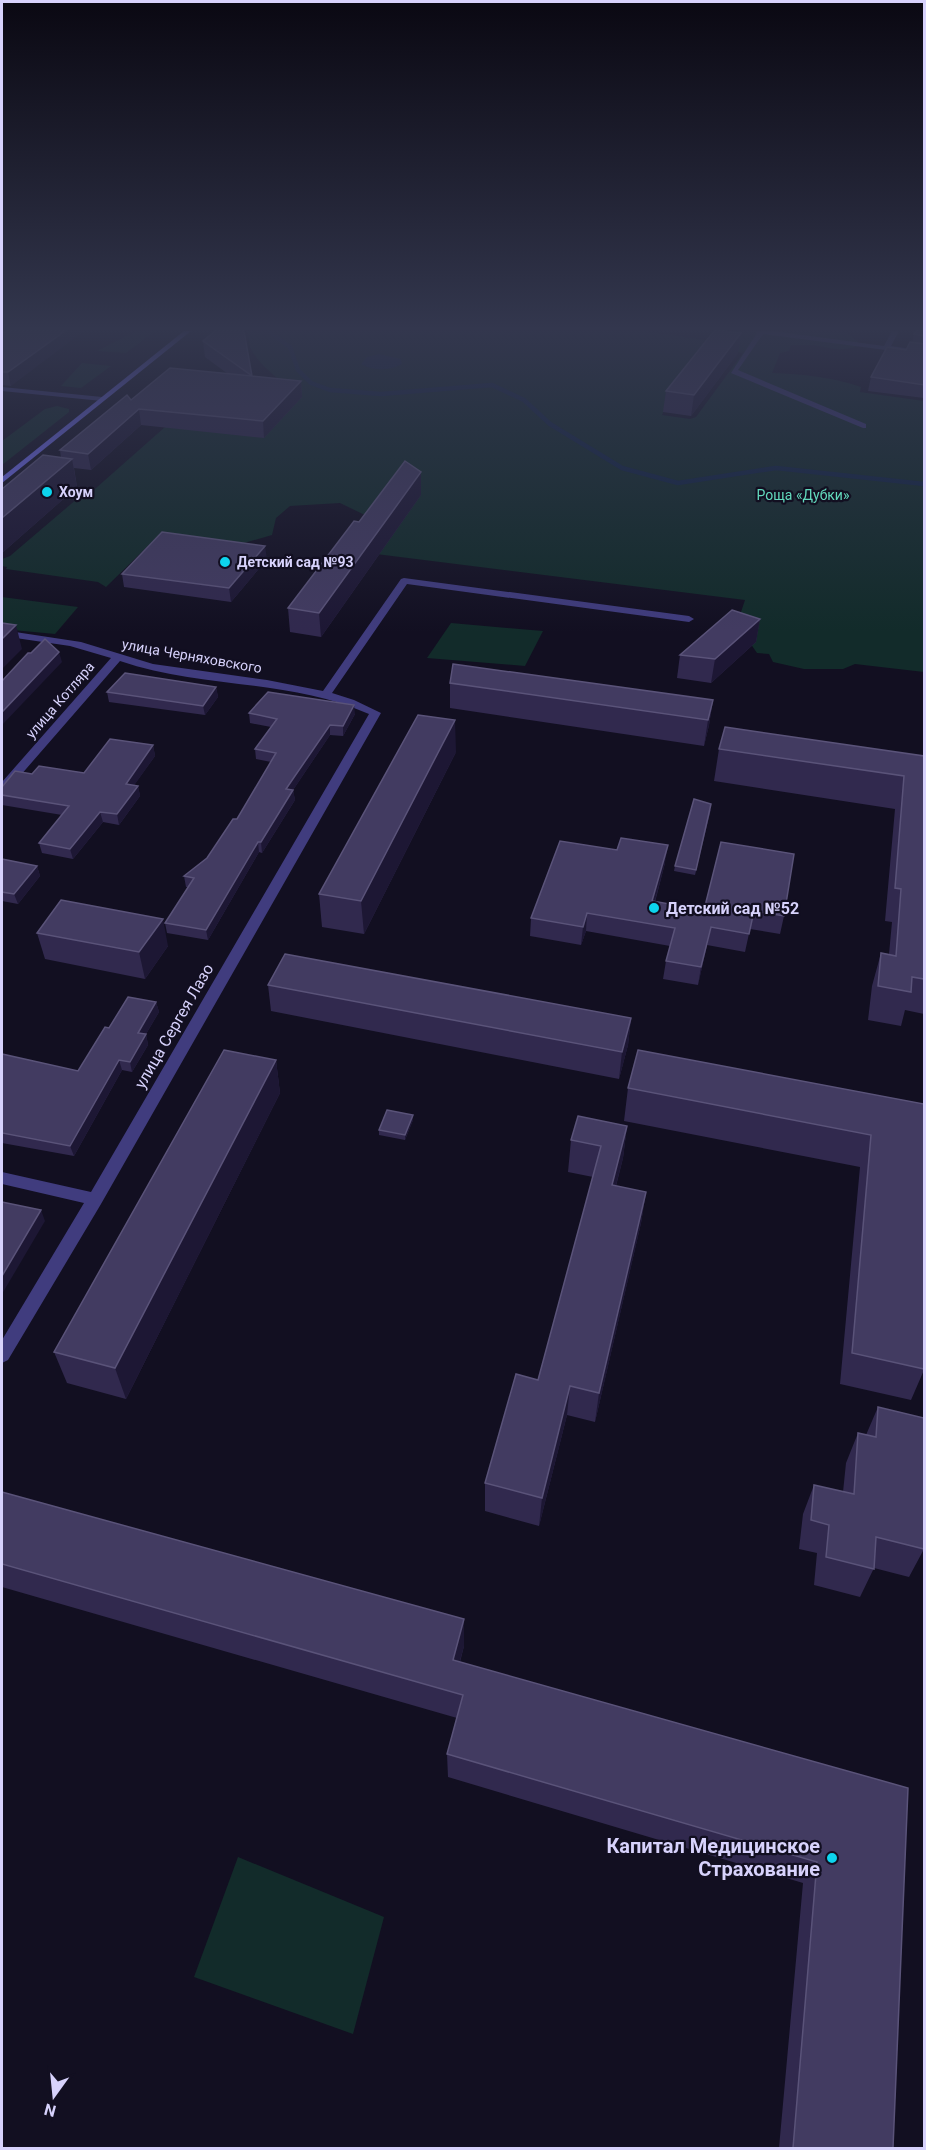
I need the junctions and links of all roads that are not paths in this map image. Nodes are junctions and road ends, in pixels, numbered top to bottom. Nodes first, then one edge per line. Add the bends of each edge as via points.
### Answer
1 (63, 431) edge
2 (2, 481) edge
3 (689, 619) dead end
4 (2, 633) edge
5 (117, 658) junction
6 (326, 694) junction
7 (375, 713) joint
8 (2, 789) edge
9 (2, 1178) edge
10 (95, 1199) junction
11 (2, 1355) edge

1 - 2 main road
3 - 6 street via 404,581
4 - 5 street, улица Черняховского via 92,648
5 - 6 street, улица Черняховского
5 - 8 street, улица Котляра
6 - 7 street, улица Черняховского
7 - 10 street, улица Сергея Лазо
9 - 10 street
10 - 11 street, улица Сергея Лазо

